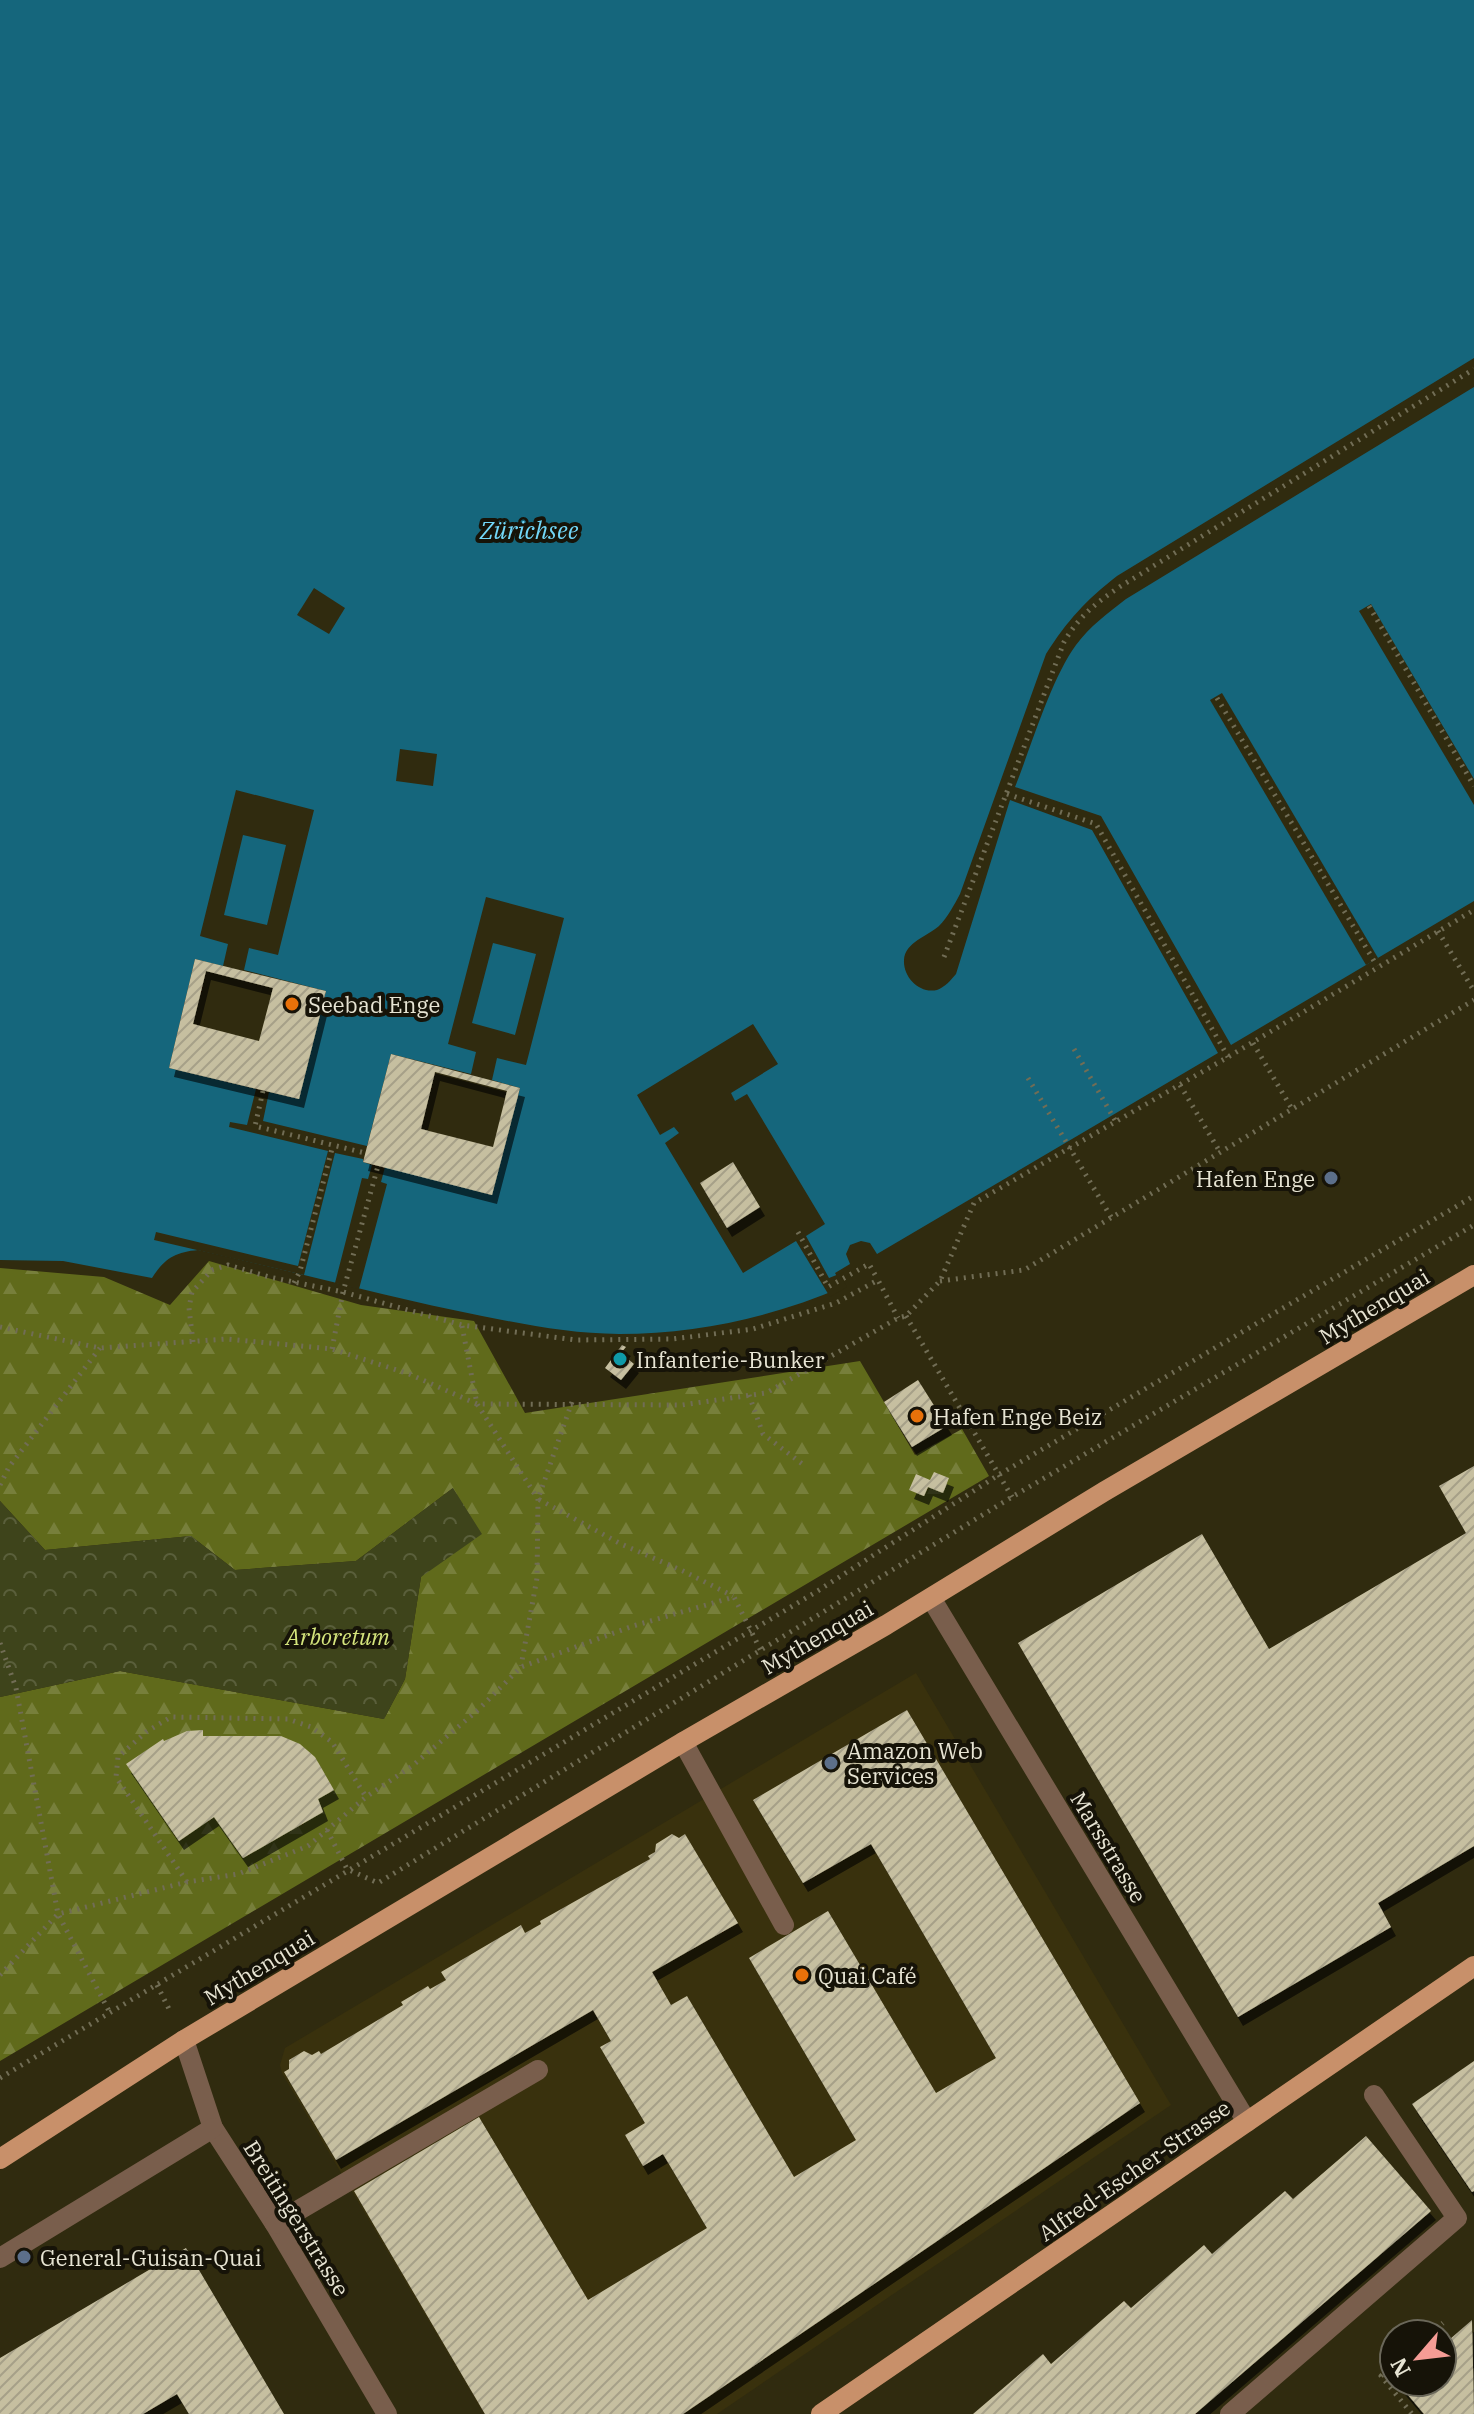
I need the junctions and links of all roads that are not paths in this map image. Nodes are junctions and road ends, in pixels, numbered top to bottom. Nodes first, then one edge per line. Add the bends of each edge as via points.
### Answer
1 (1474, 1275) edge
2 (931, 1598) junction
3 (683, 1742) junction
4 (784, 1925) dead end
5 (1474, 1966) edge
6 (184, 2040) junction
7 (538, 2070) dead end
8 (1374, 2095) dead end
9 (1247, 2122) junction
10 (213, 2128) junction
11 (0, 2159) edge
12 (275, 2224) junction
13 (0, 2258) edge
14 (387, 2414) edge
15 (821, 2414) edge
16 (1230, 2414) edge

1 - 2 main road, Mythenquai
2 - 3 main road, Mythenquai
2 - 9 street, Marsstrasse
3 - 4 street
3 - 6 main road, Mythenquai
5 - 9 main road, Alfred-Escher-Strasse
6 - 10 street, Breitingerstrasse
6 - 11 main road
7 - 12 street
8 - 16 street via 1457,2218
9 - 15 main road, Alfred-Escher-Strasse
10 - 12 street, Breitingerstrasse
10 - 13 street
12 - 14 street, Breitingerstrasse

